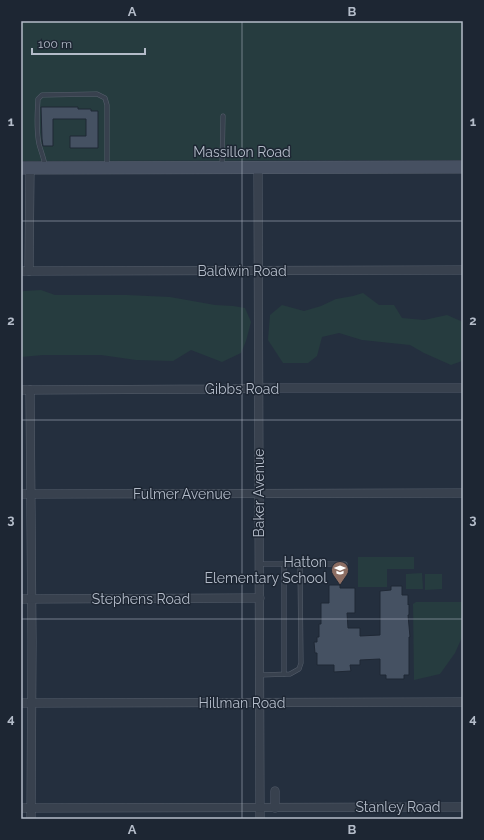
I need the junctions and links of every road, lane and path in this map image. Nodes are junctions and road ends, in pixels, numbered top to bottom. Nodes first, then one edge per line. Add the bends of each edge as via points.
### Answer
1 (223, 116) dead end
2 (222, 167) junction
3 (463, 167) edge
4 (26, 168) edge
5 (45, 168) junction
6 (107, 168) junction
7 (258, 168) junction
8 (463, 270) edge
9 (25, 271) edge
10 (258, 271) junction
11 (259, 388) junction
12 (463, 388) edge
13 (21, 390) edge
14 (30, 390) junction
15 (463, 493) edge
16 (21, 494) edge
17 (31, 494) junction
18 (258, 494) junction
19 (259, 564) junction
20 (284, 564) junction
21 (300, 564) junction
22 (345, 564) dead end
23 (260, 598) junction
24 (21, 599) edge
25 (31, 599) junction
26 (260, 674) junction
27 (284, 674) junction
28 (463, 702) edge
29 (21, 703) edge
30 (31, 703) junction
31 (260, 703) junction
32 (275, 791) dead end
33 (463, 807) edge
34 (21, 808) edge
35 (31, 808) junction
36 (260, 808) junction
37 (275, 808) junction
38 (31, 819) edge
39 (260, 819) edge

1 - 2 lane
2 - 6 street, Massillon Road
2 - 7 street, Massillon Road
3 - 7 street, Massillon Road
4 - 5 street, Massillon Road
4 - 9 street
5 - 6 street, Massillon Road
5 - 6 lane via 39,146 38,99 42,95 97,94 105,98 107,105
7 - 10 street, Baker Avenue
8 - 10 street, Baldwin Road
9 - 10 street, Baldwin Road
10 - 11 street, Baker Avenue
11 - 12 street, Gibbs Road
11 - 14 street, Gibbs Road
11 - 18 street, Baker Avenue
13 - 14 street, Gibbs Road
14 - 17 street
15 - 18 street, Fulmer Avenue
16 - 17 street, Fulmer Avenue
17 - 18 street, Fulmer Avenue
17 - 25 street
18 - 19 street, Baker Avenue
19 - 20 lane
19 - 23 street, Baker Avenue
20 - 21 lane
20 - 27 lane
21 - 22 lane
21 - 27 lane via 301,663 299,670
23 - 25 street, Stephens Road
23 - 26 street, Baker Avenue
24 - 25 street, Stephens Road
25 - 30 street
26 - 27 lane
26 - 31 street, Baker Avenue
28 - 31 street, Hillman Road
29 - 30 street, Hillman Road
30 - 31 street, Hillman Road
30 - 35 street
31 - 36 street, Baker Avenue
32 - 37 street
33 - 37 street, Stanley Road
34 - 35 street, Stanley Road
35 - 36 street, Stanley Road
35 - 38 street
36 - 37 street, Stanley Road
36 - 39 street, Baker Avenue

